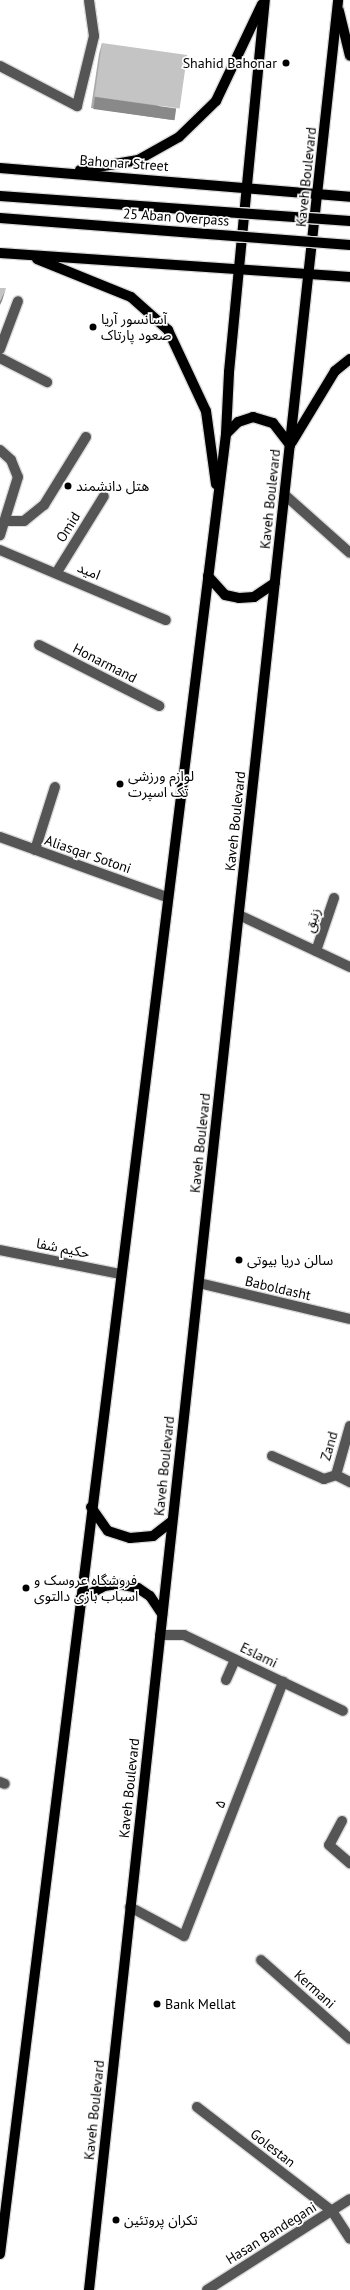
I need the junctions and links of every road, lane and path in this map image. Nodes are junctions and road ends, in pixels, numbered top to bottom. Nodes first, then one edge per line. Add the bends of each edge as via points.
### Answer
1 (89, 0) edge
2 (265, 0) edge
3 (338, 2) edge
4 (350, 56) edge
5 (0, 66) edge
6 (0, 168) edge
7 (65, 173) junction
8 (247, 187) junction
9 (318, 194) junction
10 (0, 196) edge
11 (350, 197) edge
12 (0, 218) edge
13 (350, 221) edge
14 (350, 245) edge
15 (0, 253) edge
16 (30, 256) junction
17 (238, 269) junction
18 (311, 275) junction
19 (350, 277) edge
20 (18, 301) dead end
21 (0, 349) edge
22 (0, 358) edge
23 (350, 359) edge
24 (47, 382) dead end
25 (226, 434) junction
26 (86, 437) dead end
27 (290, 445) junction
28 (0, 450) edge
29 (285, 495) junction
30 (104, 496) dead end
31 (218, 498) junction
32 (5, 521) junction
33 (0, 535) edge
34 (0, 550) edge
35 (350, 553) edge
36 (56, 572) junction
37 (208, 576) junction
38 (275, 583) junction
39 (166, 620) dead end
40 (38, 645) dead end
41 (159, 706) dead end
42 (55, 787) dead end
43 (0, 837) edge
44 (35, 850) junction
45 (168, 897) junction
46 (334, 898) dead end
47 (239, 915) junction
48 (316, 951) junction
49 (350, 967) edge
50 (0, 1250) edge
51 (120, 1274) junction
52 (199, 1283) junction
53 (350, 1319) edge
54 (350, 1426) edge
55 (272, 1456) dead end
56 (336, 1475) junction
57 (350, 1482) edge
58 (91, 1507) junction
59 (172, 1521) junction
60 (80, 1599) junction
61 (162, 1614) junction
62 (160, 1635) junction
63 (236, 1660) junction
64 (226, 1680) dead end
65 (283, 1682) junction
66 (343, 1711) dead end
67 (342, 1821) dead end
68 (350, 1863) edge
69 (130, 1907) junction
70 (261, 1960) dead end
71 (350, 2039) edge
72 (197, 2107) dead end
73 (350, 2199) edge
74 (332, 2211) junction
75 (350, 2239) edge
76 (0, 2254) edge
77 (88, 2290) edge
78 (207, 2290) edge

1 - 5 street via 94,36 77,106
2 - 7 main road via 216,101 179,137 138,160
2 - 8 main road
3 - 4 main road
3 - 9 main road, Kaveh Boulevard
6 - 7 main road, Bahonar Street
7 - 8 main road, Bahonar Street
8 - 9 main road, Bahonar Street
8 - 17 main road
9 - 11 main road, Bahonar Street
9 - 18 main road, Kaveh Boulevard
10 - 13 main road, 25 Aban Overpass, bridge
12 - 14 main road, 25 Aban Overpass, bridge
15 - 16 main road
16 - 17 main road
16 - 31 main road via 131,297 168,330 206,411
17 - 18 main road
17 - 25 main road
18 - 19 main road
18 - 27 main road, Kaveh Boulevard
20 - 21 street
22 - 24 street
23 - 27 main road via 335,371
25 - 27 main road via 238,422 252,417 273,423
25 - 31 main road
26 - 32 street via 44,505 24,521
27 - 29 main road, Kaveh Boulevard
28 - 32 street via 11,460 18,477
29 - 35 street
29 - 38 main road, Kaveh Boulevard
30 - 36 street, Omid
31 - 37 main road
32 - 33 street
34 - 36 street, امید
36 - 39 street, امید
37 - 38 main road via 225,595 239,598 254,597
37 - 45 main road
38 - 47 main road, Kaveh Boulevard
40 - 41 street, Honarmand
42 - 44 street
43 - 44 street, Aliasqar Sotoni
44 - 45 street, Aliasqar Sotoni
45 - 51 main road
46 - 48 street, زنبق
47 - 48 street
47 - 52 main road, Kaveh Boulevard
48 - 49 street
50 - 51 street, حکیم شفا
51 - 58 main road
52 - 53 street, Baboldasht
52 - 59 main road, Kaveh Boulevard
54 - 56 street, Zand
55 - 56 street via 324,1479
56 - 57 street
58 - 59 main road via 108,1531 130,1538 152,1536
58 - 60 main road
59 - 61 main road, Kaveh Boulevard
60 - 61 main road via 104,1586 118,1584 138,1588 150,1596
60 - 76 main road
61 - 62 main road, Kaveh Boulevard
62 - 63 street, Eslami via 184,1635
62 - 69 main road, Kaveh Boulevard
63 - 64 street
63 - 65 street, Eslami
65 - 66 street, Eslami
65 - 69 street, ۵ via 184,1936
67 - 68 street via 329,1845
69 - 77 main road, Kaveh Boulevard
70 - 71 street, Kermani
72 - 74 street, Golestan
73 - 74 street, Hasan Bandegani
74 - 75 street, Golestan
74 - 78 street, Hasan Bandegani

